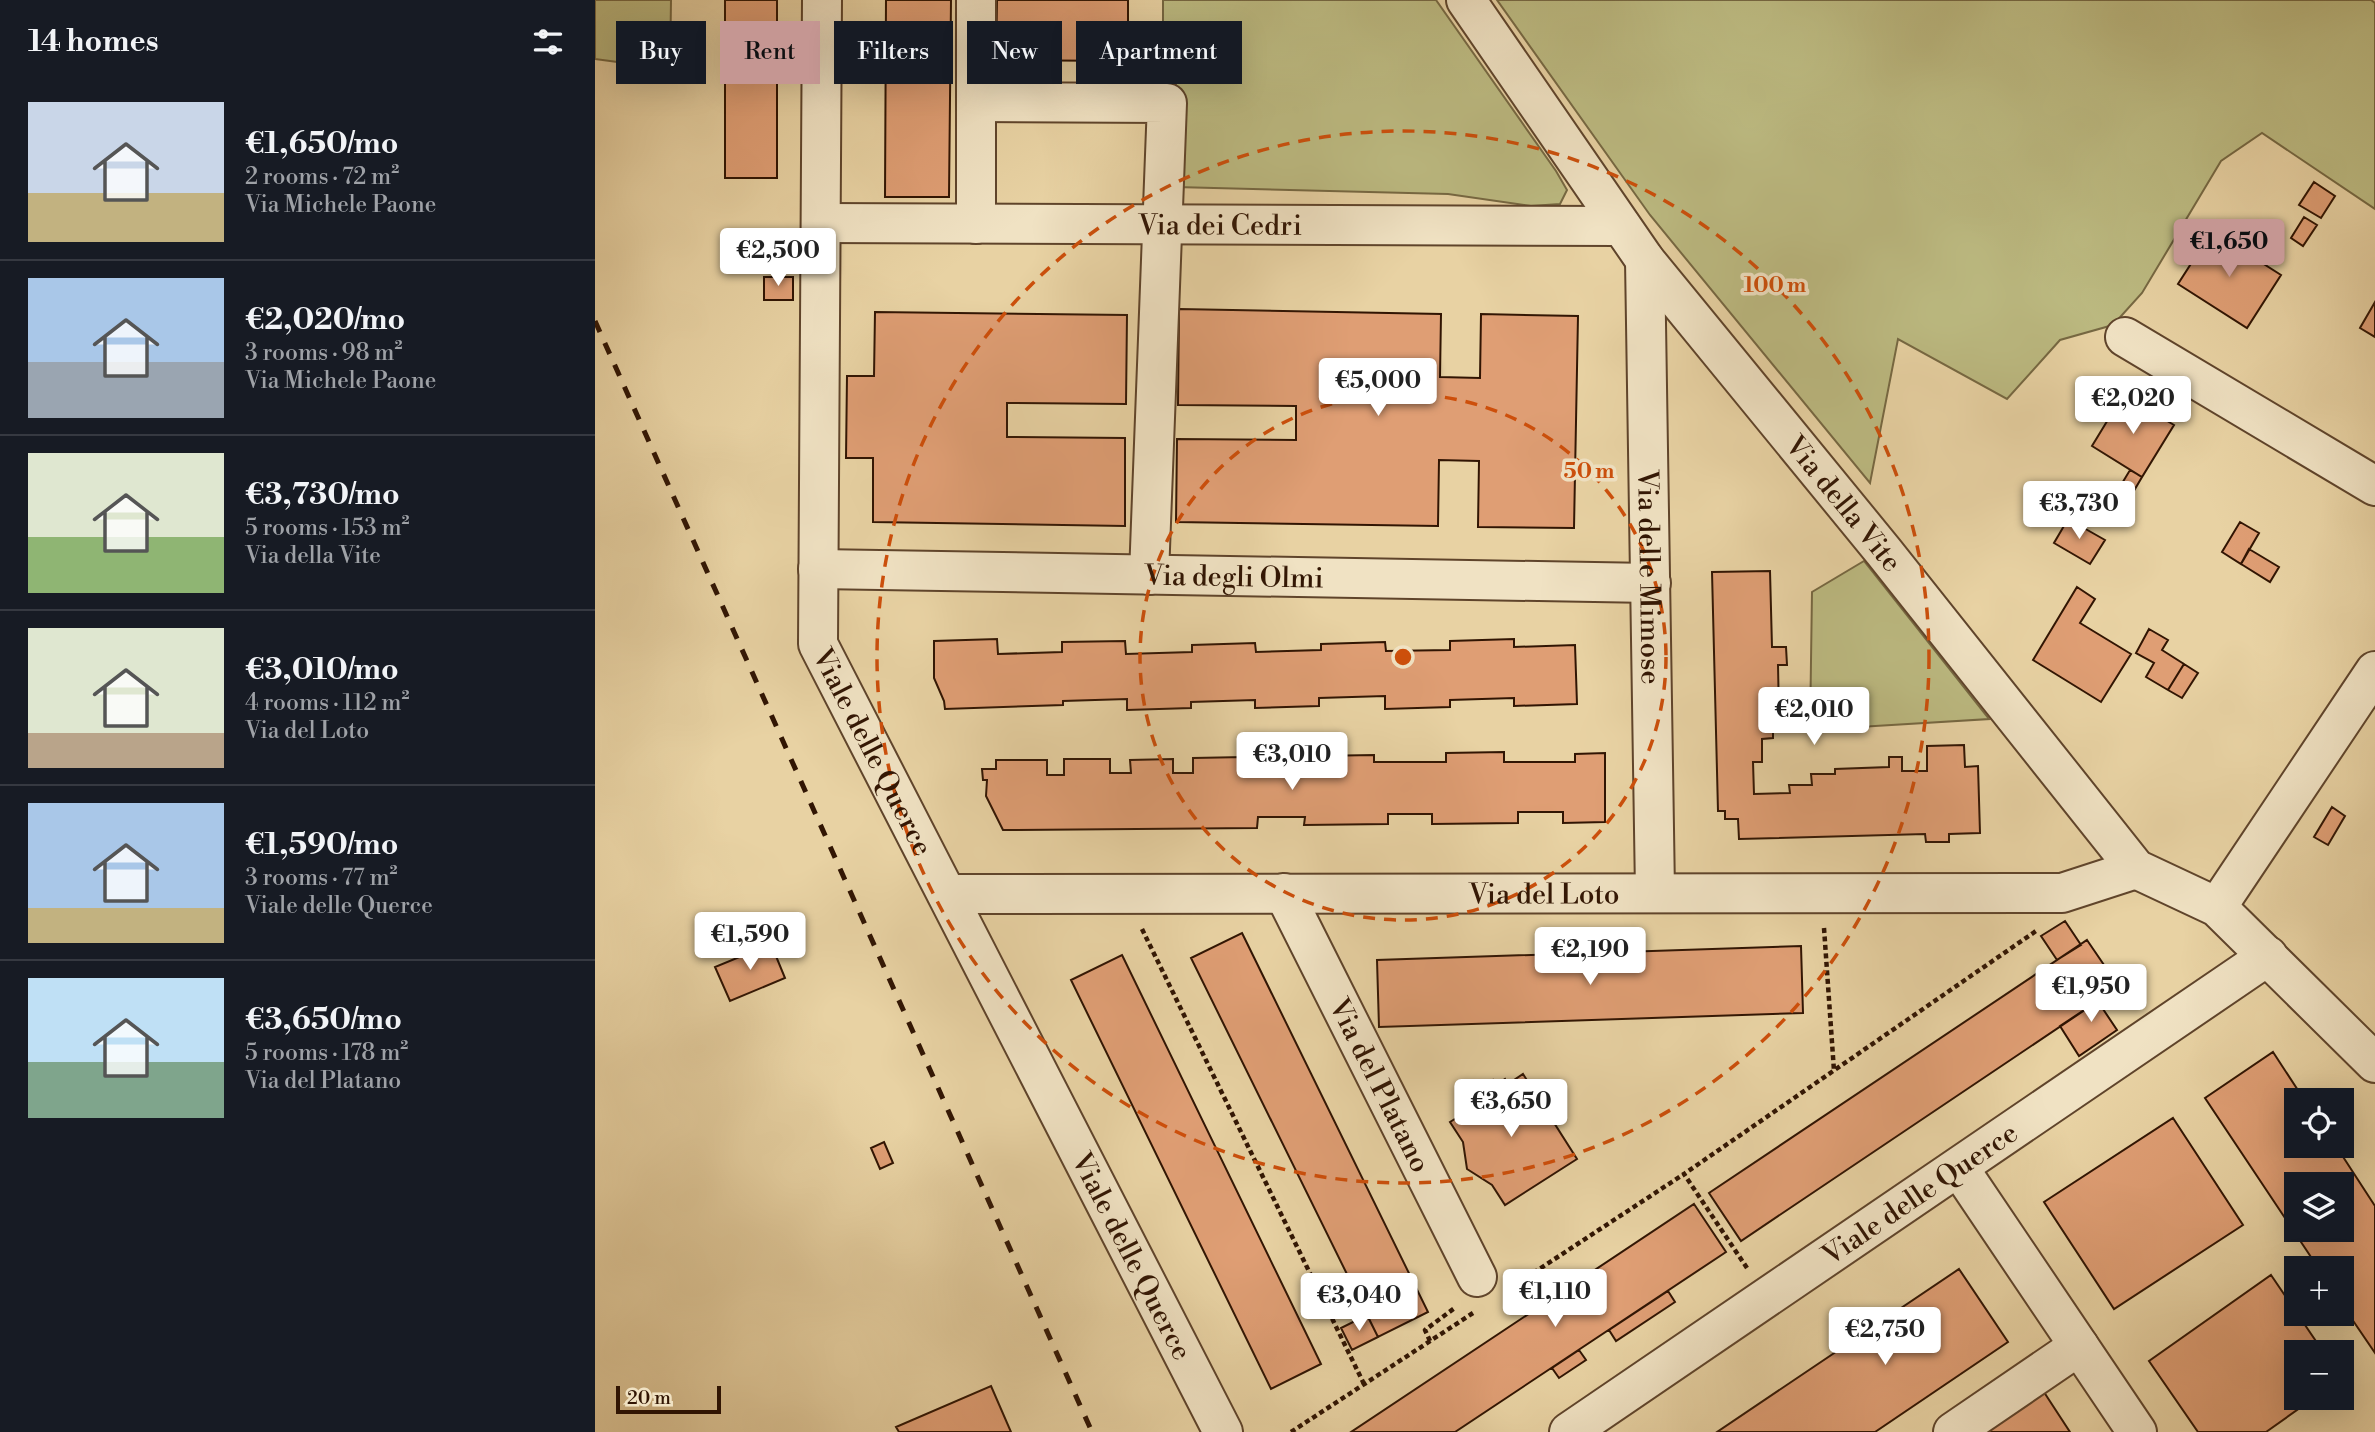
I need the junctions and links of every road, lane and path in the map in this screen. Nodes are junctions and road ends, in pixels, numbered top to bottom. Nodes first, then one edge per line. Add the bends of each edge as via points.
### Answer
1 (822, 0) edge
2 (976, 0) edge
3 (1467, 0) edge
4 (976, 102) junction
5 (821, 223) junction
6 (976, 224) junction
7 (1162, 225) junction
8 (1621, 226) junction
9 (1645, 260) junction
10 (2125, 337) dead end
11 (2375, 486) edge
12 (818, 569) junction
13 (1149, 575) junction
14 (1651, 583) junction
15 (2375, 671) edge
16 (2136, 869) junction
17 (1655, 892) junction
18 (1285, 893) junction
19 (1821, 893) junction
20 (2062, 893) junction
21 (947, 894) junction
22 (1125, 894) junction
23 (2217, 907) junction
24 (2268, 956) junction
25 (2366, 1054) edge
26 (1834, 1071) junction
27 (2375, 1079) edge
28 (1959, 1168) junction
29 (1477, 1277) joint
30 (1767, 1298) junction
31 (1430, 1341) dead end
32 (2079, 1346) junction
33 (1364, 1384) dead end
34 (1616, 1419) edge
35 (1223, 1432) edge
36 (1569, 1432) edge
37 (1953, 1432) edge
38 (2137, 1432) edge

1 - 5 street, Viale delle Querce
2 - 4 street
3 - 8 street, Via della Vite
4 - 6 street
4 - 7 street via 1167,103
5 - 6 street, Via dei Cedri
5 - 12 street, Viale delle Querce
6 - 7 street, Via dei Cedri
7 - 8 street, Via dei Cedri
7 - 13 street
8 - 9 street, Via della Vite
9 - 14 street, Via delle Mimose
9 - 16 street, Via della Vite via 1885,552
10 - 11 street
12 - 13 street, Via degli Olmi
12 - 21 street, Viale delle Querce via 818,644
13 - 14 street, Via degli Olmi
14 - 17 street, Via delle Mimose
15 - 23 street
16 - 20 street, Via del Loto
16 - 23 street, Via della Vite
17 - 18 street, Via del Loto
17 - 19 street, Via del Loto
18 - 22 street, Via del Loto
18 - 29 street, Via del Platano
19 - 20 street, Via del Loto
19 - 26 path
20 - 26 path via 2066,910
21 - 22 street, Via del Loto
21 - 35 street, Viale delle Querce
22 - 33 path
23 - 24 street, Via della Vite
24 - 25 street, Via della Vite
24 - 28 street, Viale delle Querce
25 - 27 street, Via della Vite
26 - 30 path via 1684,1174
28 - 30 street, Viale delle Querce
28 - 32 street
29 - 31 path via 1481,1289 1425,1330
30 - 34 street, Viale delle Querce
32 - 37 street
32 - 38 street
34 - 36 street, Viale delle Querce

